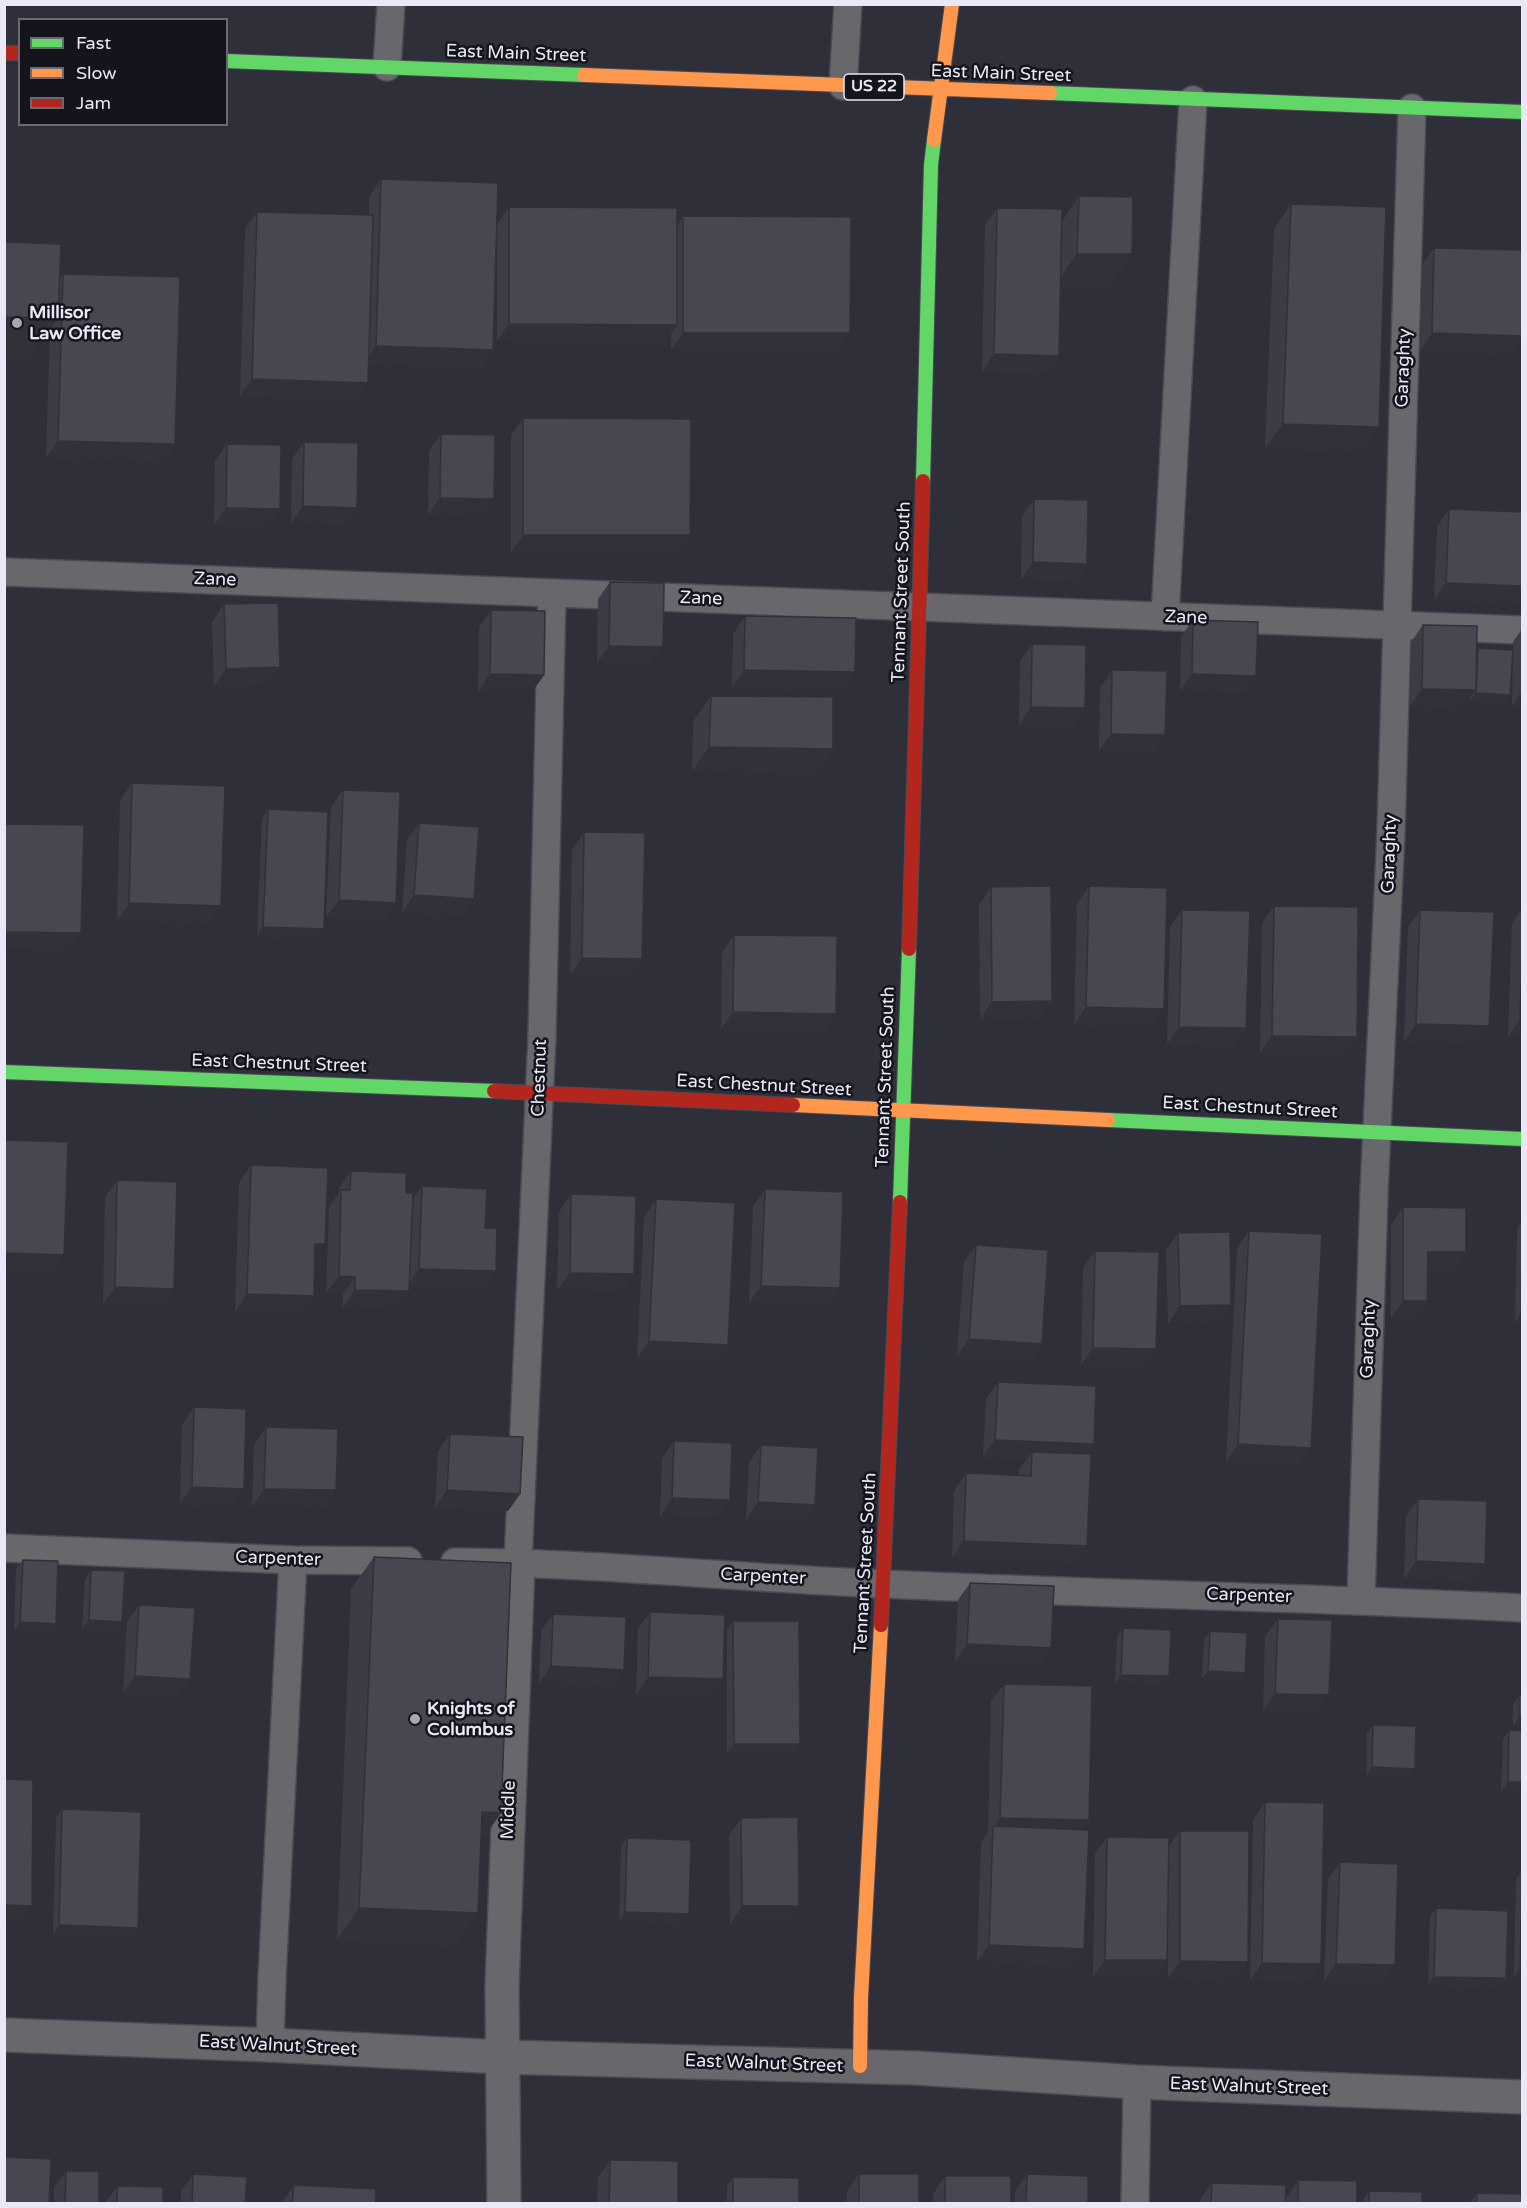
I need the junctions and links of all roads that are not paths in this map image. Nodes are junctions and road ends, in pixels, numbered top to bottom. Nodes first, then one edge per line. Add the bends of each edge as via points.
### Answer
1 (391, 4) edge
2 (848, 4) edge
3 (952, 4) edge
4 (228, 61) edge
5 (387, 67) junction
6 (843, 86) junction
7 (942, 90) junction
8 (1193, 100) junction
9 (1412, 108) junction
10 (1522, 112) edge
11 (4, 572) edge
12 (552, 593) junction
13 (921, 607) junction
14 (1165, 617) junction
15 (1397, 626) junction
16 (1522, 630) edge
17 (4, 1072) edge
18 (539, 1093) junction
19 (904, 1110) junction
20 (1377, 1132) junction
21 (1522, 1139) edge
22 (4, 1548) edge
23 (293, 1560) junction
24 (518, 1562) junction
25 (883, 1584) junction
26 (1361, 1599) junction
27 (1522, 1608) edge
28 (4, 2035) edge
29 (270, 2044) junction
30 (502, 2057) junction
31 (860, 2066) junction
32 (1137, 2082) junction
33 (1522, 2097) edge
34 (504, 2204) edge
35 (1135, 2204) edge

1 - 5 lane
2 - 6 lane
3 - 7 street, Tennant Street South
4 - 5 street, East Main Street / US 22
5 - 6 street, East Main Street / US 22
6 - 7 street, East Main Street / US 22
7 - 8 street, East Main Street / US 22
7 - 13 street, Tennant Street South via 931,165
8 - 9 street, East Main Street / US 22
8 - 14 lane
9 - 10 street, East Main Street / US 22
9 - 15 lane, Garaghty
11 - 12 lane, Zane
12 - 13 lane, Zane
12 - 18 lane, Chestnut
13 - 14 lane, Zane
13 - 19 street, Tennant Street South
14 - 15 lane, Zane
15 - 16 lane, Zane
15 - 20 lane, Garaghty
17 - 18 street, East Chestnut Street
18 - 19 street, East Chestnut Street
18 - 24 lane, Chestnut
19 - 20 street, East Chestnut Street
19 - 25 street, Tennant Street South
20 - 21 street, East Chestnut Street
20 - 26 lane, Garaghty
22 - 23 lane, Carpenter
23 - 24 lane, Carpenter
23 - 29 lane
24 - 25 lane, Carpenter
24 - 30 street, Middle
25 - 26 lane, Carpenter
25 - 31 street, Tennant Street South
26 - 27 lane, Carpenter
28 - 29 street, East Walnut Street
29 - 30 street, East Walnut Street
30 - 31 street, East Walnut Street
30 - 34 street, Middle
31 - 32 street, East Walnut Street
32 - 33 street, East Walnut Street
32 - 35 lane

